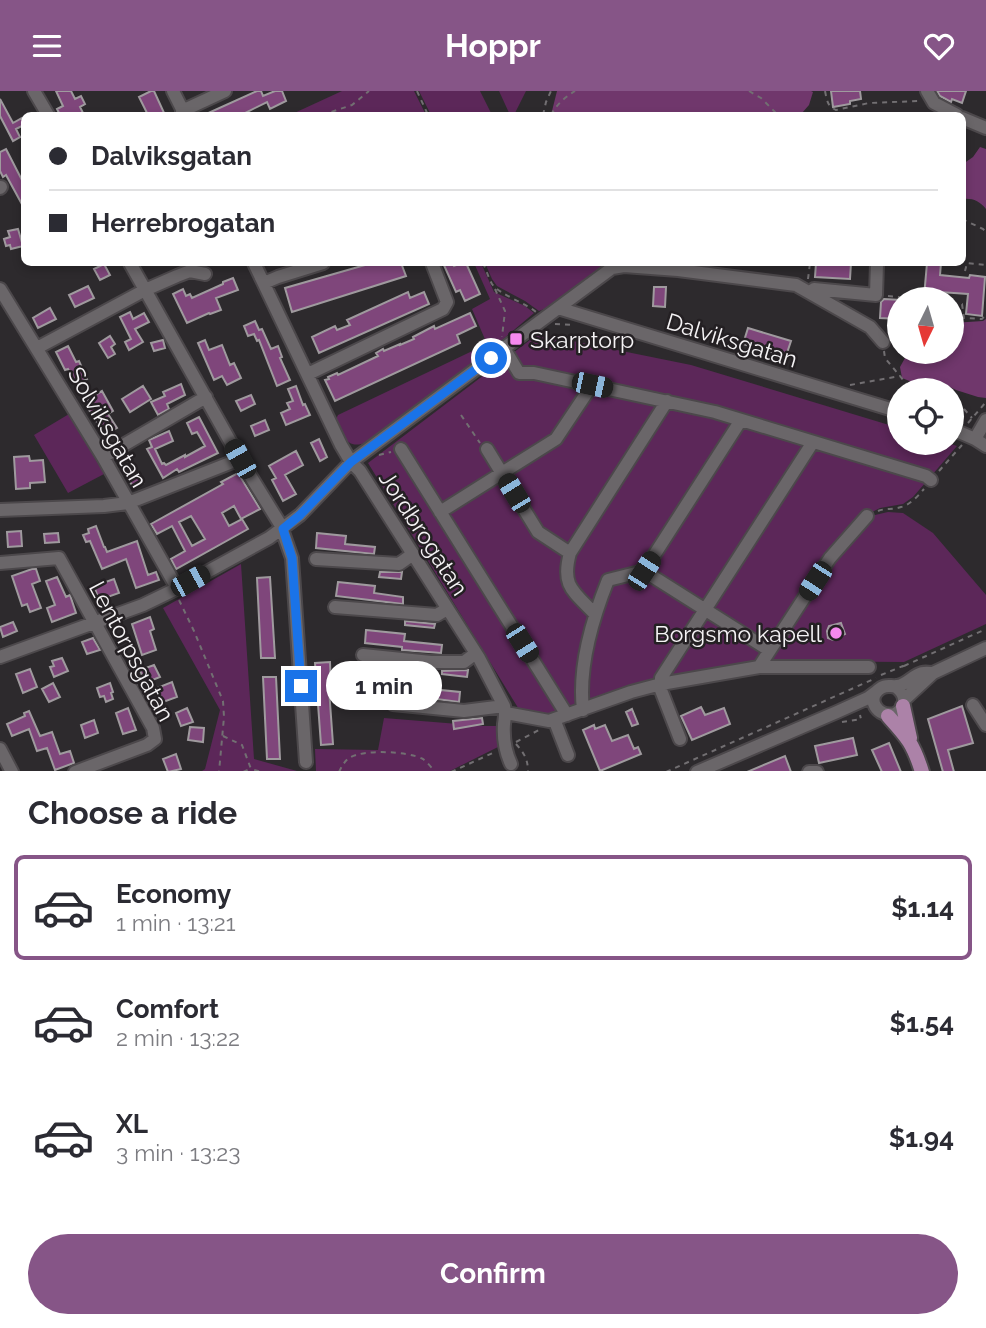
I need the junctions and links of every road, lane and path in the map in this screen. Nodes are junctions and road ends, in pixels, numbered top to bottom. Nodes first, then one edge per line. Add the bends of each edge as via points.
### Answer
1 (34, 91) edge
2 (173, 91) edge
3 (225, 91) edge
4 (369, 91) edge
5 (417, 91) edge
6 (551, 91) edge
7 (575, 91) edge
8 (749, 91) edge
9 (763, 91) edge
10 (825, 91) edge
11 (928, 94) edge
12 (761, 98) junction
13 (46, 112) edge
14 (184, 112) edge
15 (186, 112) edge
16 (331, 112) edge
17 (427, 112) edge
18 (544, 112) edge
19 (553, 112) edge
20 (775, 112) edge
21 (950, 112) edge
22 (966, 120) edge
23 (986, 128) edge
24 (966, 221) edge
25 (986, 232) edge
26 (986, 265) edge
27 (132, 266) edge
28 (256, 266) edge
29 (313, 266) edge
30 (433, 266) edge
31 (484, 266) edge
32 (810, 266) edge
33 (877, 266) edge
34 (707, 268) edge
35 (965, 271) dead end
36 (205, 274) dead end
37 (264, 283) junction
38 (493, 285) junction
39 (0, 289) edge
40 (145, 290) junction
41 (810, 293) junction
42 (876, 295) junction
43 (887, 296) edge
44 (558, 309) junction
45 (535, 311) dead end
46 (986, 314) edge
47 (964, 318) edge
48 (572, 324) dead end
49 (546, 325) dead end
50 (883, 342) joint
51 (37, 348) junction
52 (505, 348) junction
53 (308, 374) junction
54 (900, 376) joint
55 (592, 385) junction
56 (844, 386) dead end
57 (206, 397) junction
58 (667, 401) junction
59 (986, 402) edge
60 (887, 407) edge
61 (964, 412) edge
62 (461, 415) dead end
63 (972, 418) junction
64 (741, 420) junction
65 (986, 420) edge
66 (964, 428) edge
67 (813, 442) junction
68 (980, 443) edge
69 (401, 449) joint
70 (487, 449) joint
71 (382, 450) dead end
72 (946, 455) edge
73 (103, 457) junction
74 (240, 459) junction
75 (351, 462) junction
76 (502, 474) junction
77 (931, 480) junction
78 (128, 503) junction
79 (0, 510) edge
80 (440, 512) junction
81 (867, 516) joint
82 (283, 529) junction
83 (570, 553) junction
84 (413, 554) junction
85 (316, 559) dead end
86 (0, 563) edge
87 (644, 571) junction
88 (175, 589) junction
89 (335, 607) dead end
90 (447, 609) junction
91 (705, 610) junction
92 (595, 614) junction
93 (96, 623) junction
94 (986, 629) edge
95 (986, 648) edge
96 (769, 650) junction
97 (476, 653) junction
98 (363, 655) dead end
99 (0, 657) edge
100 (903, 666) junction
101 (759, 667) junction
102 (869, 667) dead end
103 (933, 673) junction
104 (912, 679) junction
105 (660, 685) junction
106 (896, 687) junction
107 (876, 692) junction
108 (904, 703) junction
109 (393, 704) dead end
110 (973, 705) dead end
111 (505, 710) junction
112 (583, 710) junction
113 (837, 712) junction
114 (883, 713) junction
115 (567, 715) junction
116 (551, 720) junction
117 (986, 725) edge
118 (223, 736) junction
119 (680, 739) dead end
120 (910, 740) junction
121 (508, 742) junction
122 (0, 749) edge
123 (568, 755) dead end
124 (306, 762) dead end
125 (511, 764) dead end
126 (251, 769) junction
127 (11, 771) edge
128 (78, 771) edge
129 (219, 771) edge
130 (246, 771) edge
131 (258, 771) edge
132 (340, 771) edge
133 (434, 771) edge
134 (454, 771) edge
135 (528, 771) edge
136 (668, 771) edge
137 (699, 771) edge
138 (922, 771) edge

1 - 13 street
2 - 14 street
3 - 15 street
4 - 16 path via 352,105
5 - 17 path
6 - 18 path
7 - 19 path
8 - 12 path
9 - 12 path
10 - 11 path via 827,103 836,110 869,103 914,102
11 - 21 street
12 - 20 path
22 - 23 street
24 - 25 path
26 - 35 path via 967,263
27 - 40 street
28 - 37 street, Jordbrogatan
29 - 37 street
30 - 53 street via 446,302 443,309
31 - 38 path
32 - 41 path
33 - 42 street
34 - 41 street via 796,285
34 - 44 street via 612,268
36 - 40 street via 190,271
37 - 53 street, Jordbrogatan
38 - 45 path
38 - 52 path via 505,311
39 - 51 street, Solviksgatan
40 - 51 street
40 - 57 street
41 - 42 street via 814,289
41 - 50 street via 870,327
42 - 43 path
44 - 52 street
44 - 60 street, Dalviksgatan
46 - 47 path via 982,319
48 - 49 path
50 - 54 path via 885,358
51 - 73 street, Solviksgatan
52 - 55 street via 519,373
52 - 75 street
53 - 75 street, Jordbrogatan
54 - 56 path
55 - 58 street
55 - 76 street via 556,439
57 - 73 street
57 - 74 street
58 - 64 street
58 - 83 street
59 - 63 path
61 - 63 path
62 - 70 path
63 - 66 path
64 - 67 street
64 - 87 street
65 - 68 street
67 - 77 street
67 - 91 street
69 - 71 path via 371,458
69 - 80 street
70 - 76 street
72 - 77 path
73 - 78 street, Solviksgatan
74 - 78 street
74 - 82 street
75 - 82 street
75 - 84 street, Jordbrogatan
76 - 80 street
76 - 83 street via 538,531
77 - 81 path via 901,507
78 - 79 street
78 - 88 street, Solviksgatan
80 - 115 street
81 - 96 street via 830,558
82 - 88 street
82 - 124 street via 292,558
83 - 92 street via 568,583
84 - 85 street via 400,564
84 - 90 street, Jordbrogatan
86 - 93 street, Lentorpsgatan via 60,558
87 - 91 street
87 - 92 street via 608,580
88 - 93 street
88 - 118 path via 223,701
89 - 90 street via 437,615
90 - 97 street, Jordbrogatan
91 - 96 street
91 - 105 street
92 - 112 street via 583,677
93 - 99 street
93 - 128 street, Lentorpsgatan via 155,739
94 - 100 path
95 - 103 street
96 - 101 street
97 - 98 street via 464,661 431,662
97 - 111 street, Jordbrogatan
100 - 104 path
100 - 136 path
101 - 102 street
101 - 105 street
103 - 104 street
103 - 108 street
104 - 106 street
105 - 112 street
105 - 119 street
106 - 107 street via 885,686
106 - 108 street
107 - 113 street
107 - 114 street via 874,701
108 - 114 street via 895,715
108 - 120 main road
109 - 111 street
110 - 117 street
111 - 116 street
111 - 121 street via 503,727
112 - 115 street
113 - 114 street
113 - 137 street
114 - 120 main road
115 - 116 street
116 - 121 path
116 - 123 street
118 - 126 path via 242,745
118 - 129 path
120 - 138 main road
121 - 125 street
121 - 134 path
121 - 135 path via 523,752
122 - 127 street
126 - 130 path
126 - 131 path
132 - 133 path via 352,756 380,752 423,759

